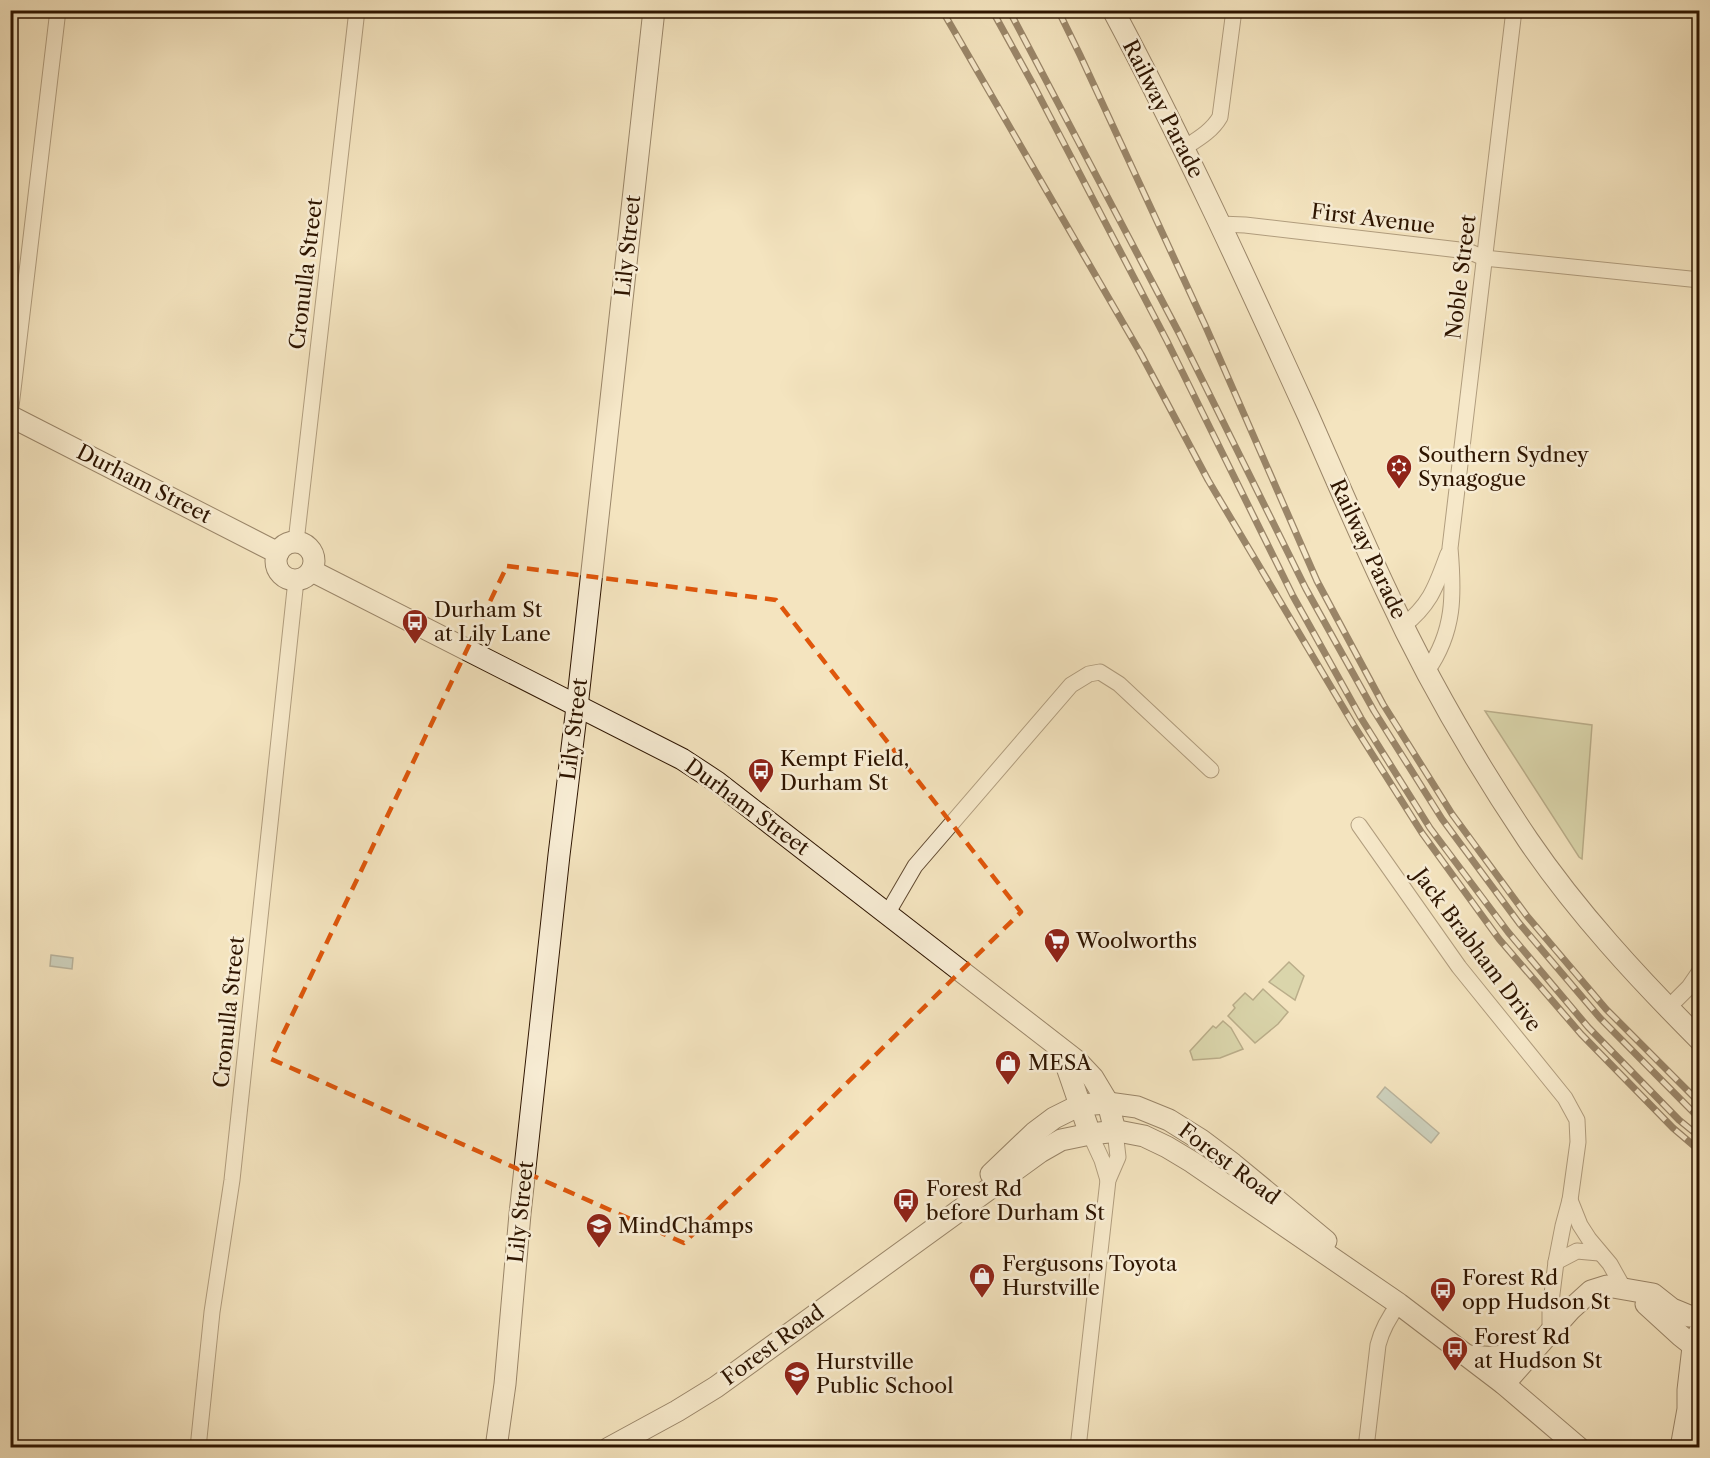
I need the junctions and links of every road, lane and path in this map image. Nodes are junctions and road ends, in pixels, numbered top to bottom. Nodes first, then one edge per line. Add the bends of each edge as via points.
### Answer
1 (58, 10) edge
2 (357, 10) edge
3 (654, 10) edge
4 (1113, 10) edge
5 (1234, 10) edge
6 (1514, 10) edge
7 (1184, 148) junction
8 (1220, 224) junction
9 (1484, 258) junction
10 (1700, 280) edge
11 (10, 416) edge
12 (287, 547) junction
13 (1450, 548) junction
14 (304, 575) junction
15 (1403, 626) junction
16 (1427, 670) junction
17 (577, 707) junction
18 (1210, 770) dead end
19 (1359, 825) dead end
20 (887, 914) junction
21 (1700, 971) edge
22 (1668, 1008) junction
23 (1700, 1040) edge
24 (1055, 1043) junction
25 (1108, 1103) junction
26 (1080, 1105) junction
27 (1114, 1131) junction
28 (1090, 1134) junction
29 (1108, 1180) junction
30 (1570, 1200) junction
31 (928, 1231) junction
32 (1599, 1253) junction
33 (1557, 1262) junction
34 (1624, 1289) junction
35 (1399, 1304) junction
36 (1700, 1316) edge
37 (1544, 1339) junction
38 (1697, 1343) edge
39 (1467, 1356) junction
40 (1504, 1384) junction
41 (1694, 1404) edge
42 (198, 1448) edge
43 (496, 1448) edge
44 (609, 1448) edge
45 (1078, 1448) edge
46 (1366, 1448) edge
47 (1579, 1448) edge
48 (1681, 1448) edge

1 - 11 street
2 - 12 street, Cronulla Street
3 - 17 street, Lily Street
4 - 7 street, Railway Parade
5 - 7 street via 1220,117
6 - 9 street, Noble Street
7 - 8 street, Railway Parade
8 - 9 street, First Avenue via 1468,251
8 - 15 street, Railway Parade
9 - 10 street, First Avenue
9 - 13 street, Noble Street
11 - 12 street, Durham Street
12 - 14 street via 277,565 279,571 284,576
12 - 14 street via 302,543 312,552 314,558
13 - 15 street, Noble Street via 1426,605
13 - 16 street, Noble Street via 1450,618 1442,647
14 - 17 street, Durham Street
14 - 42 street, Cronulla Street
15 - 16 street, Railway Parade
16 - 22 street, Railway Parade via 1529,841 1561,885
17 - 20 street, Durham Street via 709,776
17 - 43 street, Lily Street
18 - 20 street via 1119,684 1100,672 1089,674 1071,685 915,866
19 - 30 street, Jack Brabham Drive via 1459,968 1565,1098 1577,1120 1578,1131
20 - 24 street, Durham Street
21 - 22 street
22 - 23 street, Railway Parade
24 - 25 street, Durham Street via 1093,1078
24 - 26 street, Durham Street
25 - 26 street, Forest Road
25 - 27 street, Durham Street
25 - 35 street, Forest Road via 1148,1111 1201,1140
26 - 28 street, Durham Street
26 - 31 street, Forest Road via 1034,1133
27 - 28 street, Forest Road
27 - 29 street via 1118,1157
27 - 35 street, Forest Road via 1144,1136 1167,1147
28 - 29 street
28 - 31 street, Forest Road via 1061,1140 1040,1152
29 - 45 street
30 - 32 street via 1580,1225
30 - 33 street, Jack Brabham Drive
31 - 44 street, Forest Road via 716,1387
32 - 33 street via 1577,1251
32 - 34 street
33 - 37 street, Jack Brabham Drive
34 - 36 street via 1653,1294 1672,1309
34 - 37 street via 1607,1286 1591,1291
34 - 38 street
35 - 39 street, Forest Road
35 - 46 street via 1381,1331 1377,1345
37 - 39 street via 1504,1357
37 - 40 street
38 - 41 street via 1688,1390
39 - 40 street, Forest Road
40 - 47 street, Forest Road
41 - 48 street

